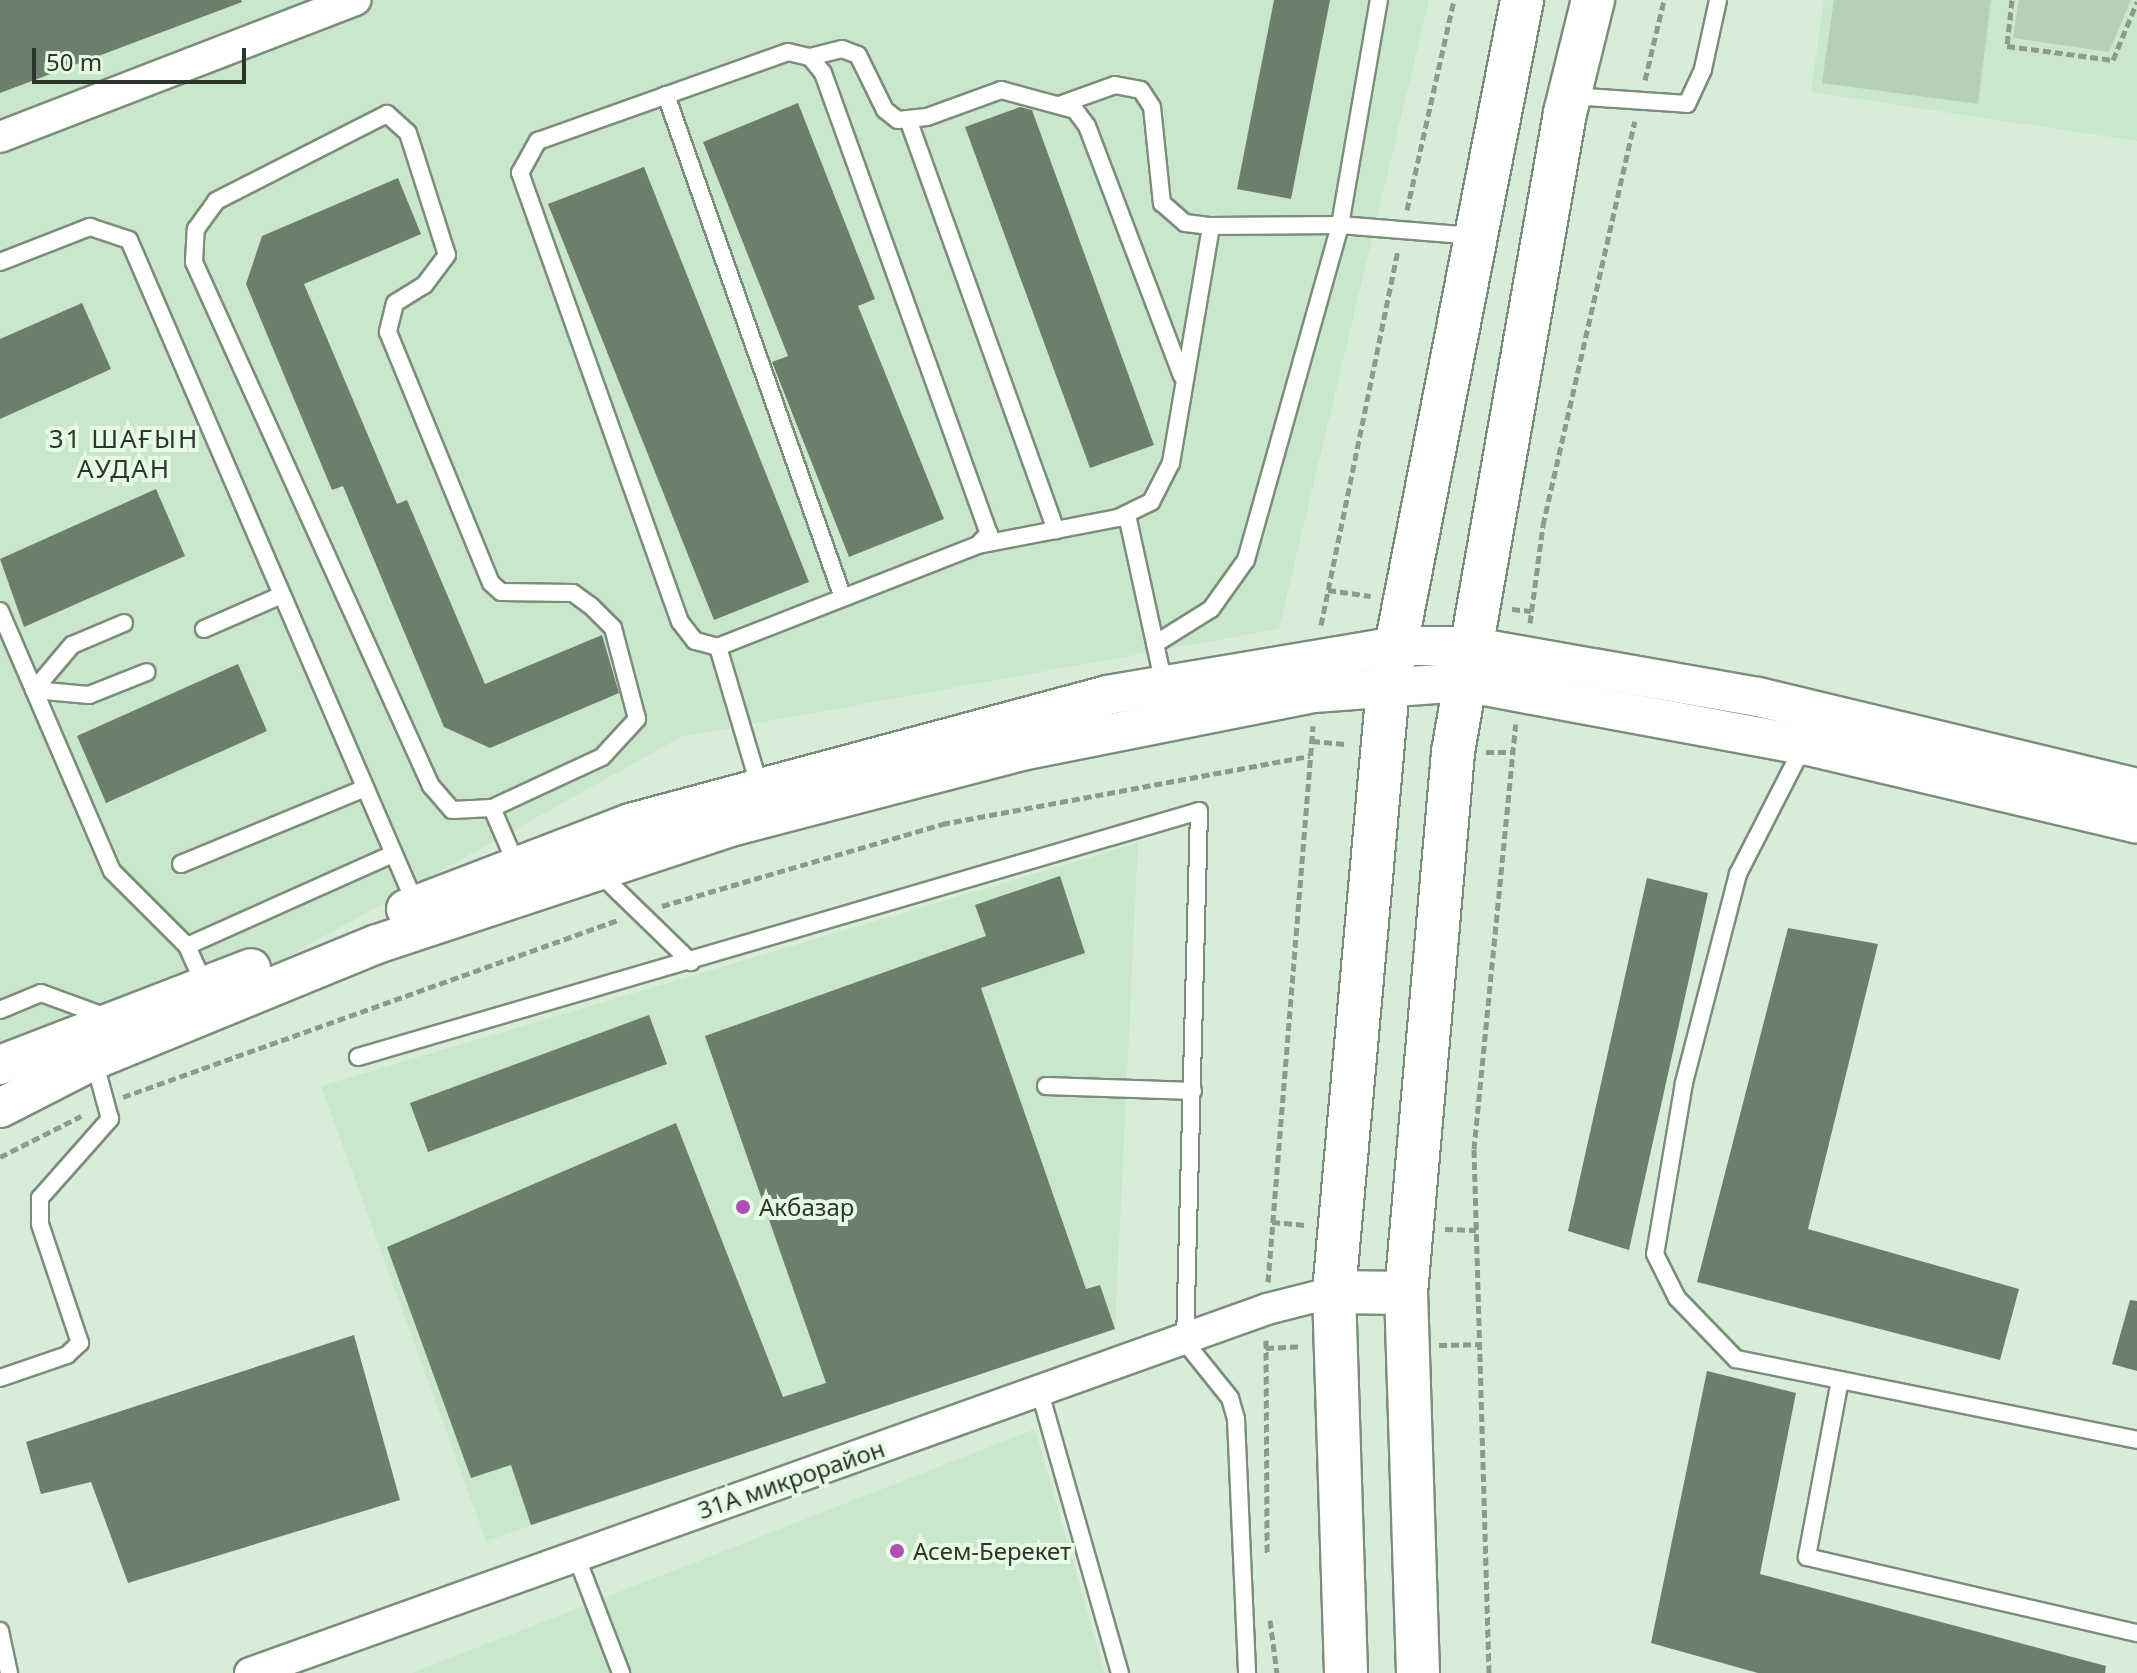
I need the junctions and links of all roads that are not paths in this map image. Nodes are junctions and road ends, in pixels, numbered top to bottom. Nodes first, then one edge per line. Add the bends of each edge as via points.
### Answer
1 (355, 0) edge
2 (1379, 0) edge
3 (1522, 0) edge
4 (1593, 0) edge
5 (1718, 0) edge
6 (810, 57) junction
7 (666, 95) junction
8 (1569, 96) junction
9 (1062, 104) junction
10 (909, 122) junction
11 (0, 137) edge
12 (1340, 225) junction
13 (1211, 226) junction
14 (1473, 236) junction
15 (0, 262) edge
16 (1183, 379) junction
17 (1127, 515) junction
18 (1056, 530) junction
19 (978, 545) junction
20 (282, 595) junction
21 (843, 598) junction
22 (0, 611) edge
23 (124, 623) dead end
24 (204, 629) dead end
25 (1155, 644) junction
26 (1396, 646) junction
27 (718, 647) junction
28 (1465, 664) junction
29 (147, 672) dead end
30 (1164, 684) junction
31 (1388, 687) junction
32 (34, 690) junction
33 (1804, 745) junction
34 (365, 788) junction
35 (2137, 788) edge
36 (760, 790) junction
37 (492, 808) junction
38 (2137, 824) edge
39 (393, 854) junction
40 (181, 864) dead end
41 (517, 866) junction
42 (597, 871) junction
43 (416, 905) junction
44 (187, 946) junction
45 (691, 962) junction
46 (205, 986) junction
47 (0, 1010) edge
48 (115, 1020) junction
49 (358, 1057) dead end
50 (94, 1060) junction
51 (0, 1065) edge
52 (1046, 1086) dead end
53 (1193, 1091) junction
54 (0, 1108) edge
55 (1334, 1292) junction
56 (1406, 1293) junction
57 (1185, 1342) junction
58 (0, 1378) edge
59 (1840, 1380) junction
60 (1041, 1396) junction
61 (2137, 1440) edge
62 (575, 1553) junction
63 (0, 1631) edge
64 (2137, 1633) edge
65 (9, 1673) edge
66 (250, 1673) edge
67 (621, 1673) edge
68 (1120, 1673) edge
69 (1247, 1673) edge
70 (1346, 1673) edge
71 (1418, 1673) edge

1 - 11 street
2 - 12 lane
3 - 14 main road
4 - 8 main road
5 - 8 lane via 1703,69 1687,104 1639,105
6 - 7 lane via 788,52
6 - 10 lane via 842,49 858,55 885,110
6 - 19 lane via 823,73 990,518
7 - 21 lane
7 - 27 lane via 538,141 520,173 680,622 695,641
8 - 28 main road
9 - 10 lane via 1001,90
9 - 13 lane via 1115,85 1141,90 1152,107 1162,203 1185,223
9 - 16 lane via 1087,126
10 - 18 lane
12 - 13 lane
12 - 14 lane
12 - 25 lane via 1240,577 1211,609
13 - 16 lane
14 - 26 main road
15 - 20 lane via 90,227 129,240
16 - 17 lane via 1171,463 1151,502
17 - 18 lane
17 - 25 lane
18 - 19 lane
19 - 21 lane
20 - 24 lane
20 - 34 lane
21 - 27 lane
22 - 32 lane
23 - 32 lane via 72,645
25 - 30 lane
26 - 28 street
26 - 30 street
26 - 31 main road
27 - 36 lane
28 - 31 street
28 - 33 street via 1521,693
28 - 35 street via 1528,655 1758,697
28 - 56 main road
29 - 32 lane via 89,695
30 - 36 street
31 - 42 street via 1314,693 1021,751 734,826
31 - 55 main road
32 - 44 lane via 112,871
33 - 38 street
33 - 59 lane via 1738,874 1684,1083 1655,1254 1677,1298 1736,1359
34 - 39 lane
34 - 40 lane
36 - 41 street via 630,823
37 - 37 lane via 452,810 431,786 194,262 196,229 216,201 387,114 408,133 447,255 424,285 395,303 388,332 491,583 501,592 573,593 591,606 613,628 637,719 602,757
37 - 41 lane
39 - 43 lane
39 - 44 lane
41 - 43 street
42 - 45 lane
42 - 50 street via 377,944
43 - 46 street
44 - 46 lane
45 - 49 lane
45 - 53 lane via 1199,811
46 - 48 street
47 - 48 lane via 41,993
48 - 51 street
50 - 54 street
50 - 58 lane via 110,1119 40,1198 40,1224 80,1343 67,1355
52 - 53 lane
53 - 57 lane
55 - 56 main road
55 - 57 street, 31А микрорайон via 1267,1309
55 - 70 main road
56 - 71 main road
57 - 60 street, 31А микрорайон
57 - 69 lane via 1230,1398 1236,1419
59 - 61 lane
59 - 64 lane via 1807,1557
60 - 62 street, 31А микрорайон
60 - 68 lane
62 - 66 street, 31А микрорайон
62 - 67 lane
63 - 65 lane

